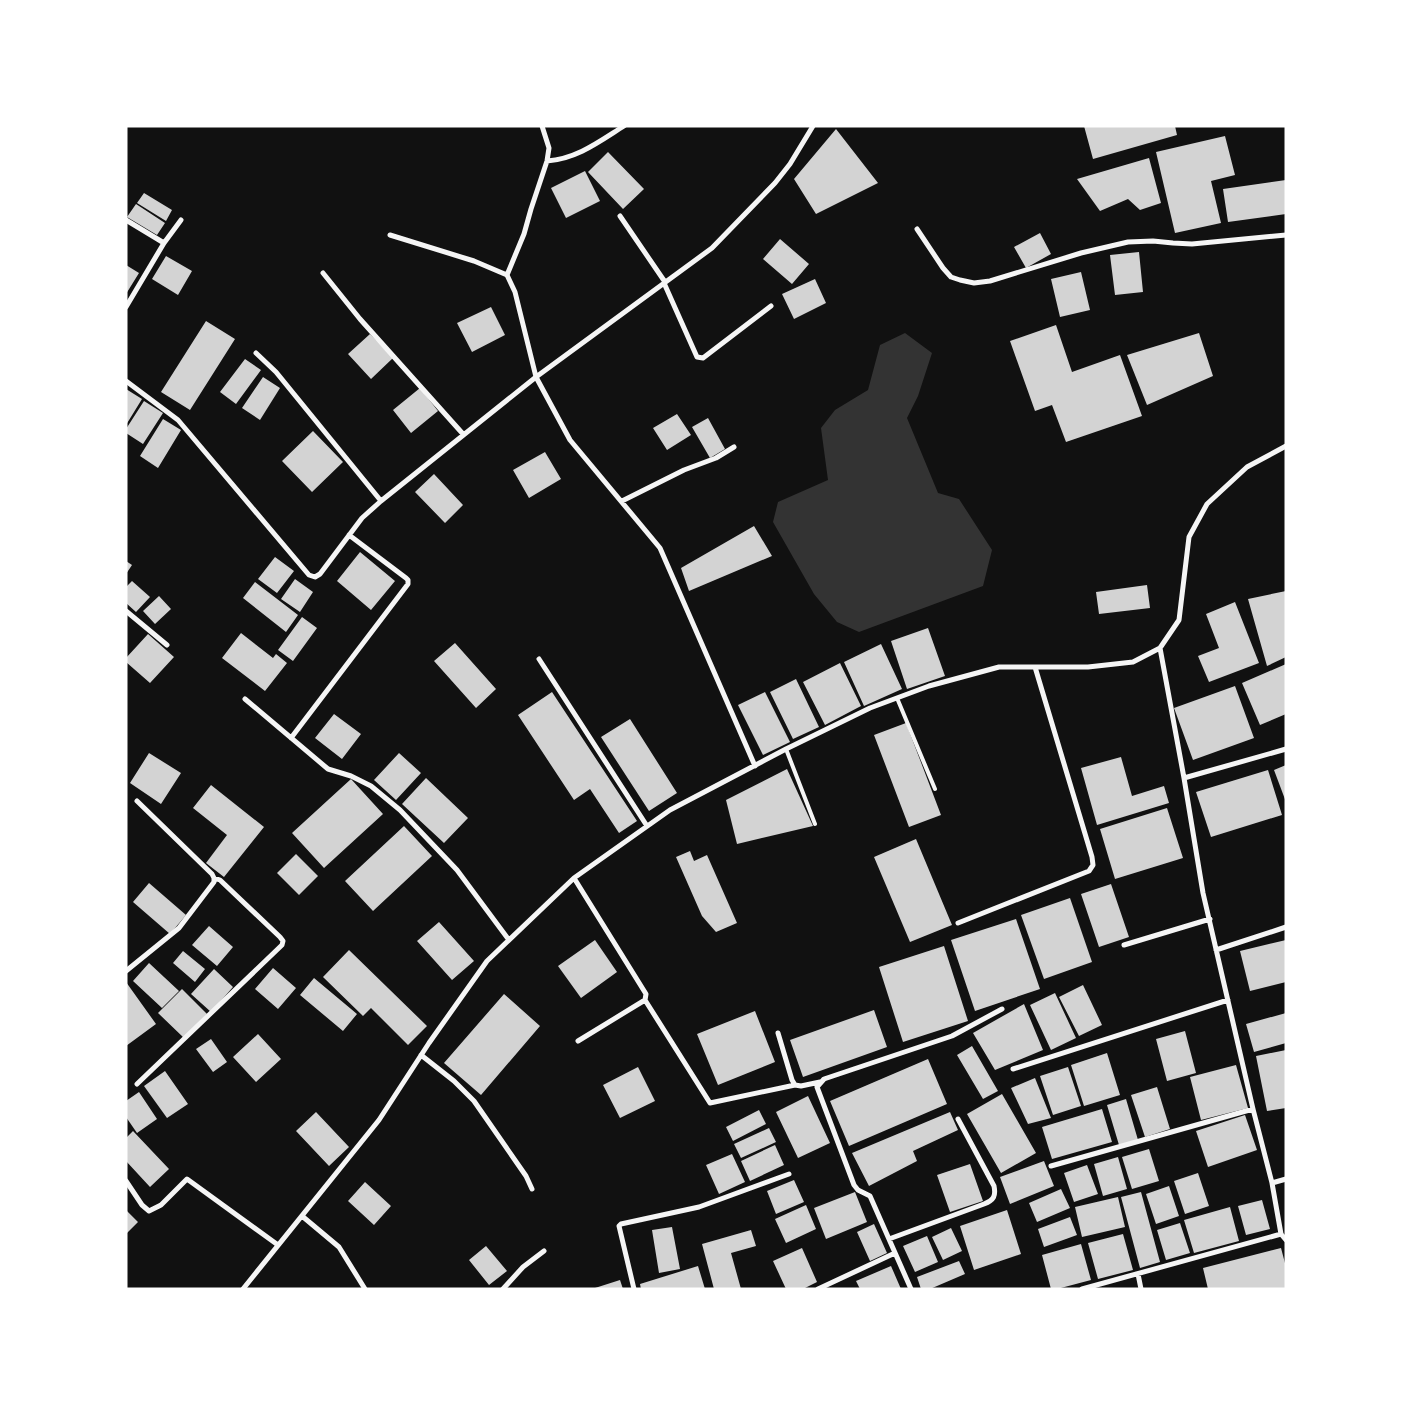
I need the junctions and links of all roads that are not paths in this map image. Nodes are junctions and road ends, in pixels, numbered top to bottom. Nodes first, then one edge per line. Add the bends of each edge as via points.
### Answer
1 (542, 126) edge
2 (624, 126) edge
3 (813, 126) edge
4 (548, 161) junction
5 (620, 216) dead end
6 (126, 220) edge
7 (181, 220) dead end
8 (917, 228) dead end
9 (1286, 234) edge
10 (390, 235) dead end
11 (164, 243) junction
12 (323, 273) dead end
13 (507, 275) junction
14 (664, 283) junction
15 (771, 306) dead end
16 (126, 307) edge
17 (256, 354) dead end
18 (536, 377) junction
19 (126, 381) edge
20 (464, 434) junction
21 (1286, 446) edge
22 (734, 447) dead end
23 (381, 501) junction
24 (622, 501) junction
25 (349, 535) junction
26 (126, 611) edge
27 (168, 645) dead end
28 (1160, 648) junction
29 (539, 660) dead end
30 (1035, 667) junction
31 (245, 698) dead end
32 (896, 698) junction
33 (291, 738) junction
34 (786, 749) junction
35 (1286, 749) edge
36 (754, 766) junction
37 (1184, 778) junction
38 (935, 789) dead end
39 (137, 801) dead end
40 (814, 824) dead end
41 (647, 826) junction
42 (214, 878) junction
43 (574, 878) junction
44 (1210, 919) junction
45 (958, 923) dead end
46 (1286, 927) edge
47 (509, 940) junction
48 (1124, 945) dead end
49 (1216, 950) junction
50 (126, 970) edge
51 (645, 1000) junction
52 (1228, 1000) junction
53 (1002, 1009) dead end
54 (778, 1033) dead end
55 (578, 1041) dead end
56 (421, 1055) junction
57 (1014, 1069) dead end
58 (820, 1082) junction
59 (137, 1084) dead end
60 (795, 1084) junction
61 (1253, 1109) junction
62 (958, 1118) dead end
63 (1051, 1166) dead end
64 (789, 1174) dead end
65 (1286, 1179) edge
66 (126, 1181) edge
67 (1272, 1183) junction
68 (532, 1189) dead end
69 (302, 1216) junction
70 (1281, 1234) junction
71 (889, 1239) junction
72 (1286, 1240) edge
73 (278, 1246) junction
74 (544, 1251) dead end
75 (895, 1253) junction
76 (1138, 1274) junction
77 (242, 1289) edge
78 (365, 1289) edge
79 (502, 1289) edge
80 (634, 1289) edge
81 (818, 1289) edge
82 (911, 1289) edge
83 (1082, 1289) edge
84 (1141, 1289) edge

1 - 4 street
2 - 4 street via 575,155
3 - 14 street via 775,183 712,248
4 - 13 street
5 - 14 street
6 - 11 street
7 - 11 street
8 - 9 street via 951,277 974,283 1128,242 1192,244
10 - 13 street via 474,261
11 - 16 street
12 - 20 street
13 - 18 street via 515,292
14 - 15 street via 700,358
14 - 18 street
17 - 23 street via 276,372
18 - 20 street
18 - 24 street via 570,440
19 - 25 street via 178,420 309,574 315,577 320,574
20 - 23 street
21 - 28 street via 1247,466 1207,504 1190,537 1179,620
22 - 24 street
23 - 25 street
24 - 36 street via 660,548
25 - 33 street via 406,578 408,584
26 - 27 street
28 - 30 street via 1133,662 1088,667
28 - 37 street
29 - 41 street
30 - 32 street via 999,668
30 - 45 street via 1093,865 1089,871
31 - 33 street
32 - 34 street
32 - 38 lane
33 - 47 street via 328,769 371,786 400,810 457,870
34 - 36 street
34 - 40 lane
35 - 37 street
36 - 41 street via 670,810
37 - 44 street
39 - 42 street
41 - 43 street
42 - 50 street via 179,928
42 - 59 street via 220,880 280,937 282,945
43 - 47 street
43 - 51 street via 646,994
44 - 48 street
44 - 49 street
46 - 49 street
47 - 56 street via 487,961
49 - 52 street
51 - 55 street
51 - 60 street via 710,1102
52 - 57 street
52 - 61 street
53 - 58 street via 952,1036
54 - 60 street
56 - 68 street via 454,1080 474,1101
56 - 69 street via 379,1120
58 - 60 street
58 - 71 street via 817,1087 854,1185 870,1196
61 - 63 street
61 - 67 street
62 - 71 street via 994,1186 994,1196 984,1204
64 - 80 street via 699,1207 620,1224
65 - 67 street
66 - 73 street via 149,1211 161,1205 187,1179
67 - 70 street
69 - 73 street
69 - 78 street via 339,1247
70 - 72 street
70 - 76 street
71 - 75 street
73 - 77 street
74 - 79 street
75 - 81 street
75 - 82 street
76 - 83 street
76 - 84 street

